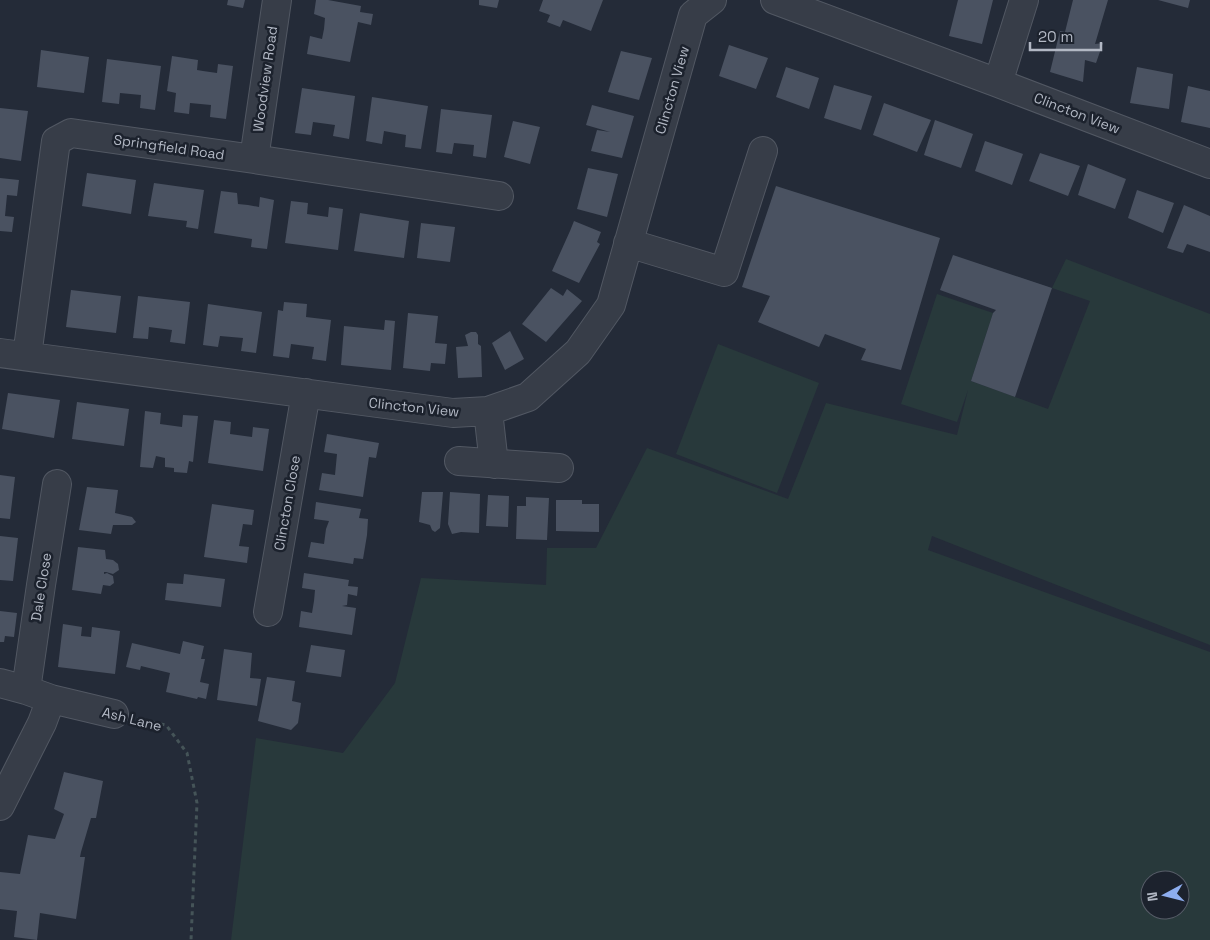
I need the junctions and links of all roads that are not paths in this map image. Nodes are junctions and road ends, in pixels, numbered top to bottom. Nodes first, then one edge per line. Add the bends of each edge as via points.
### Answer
1 (277, 0) edge
2 (712, 0) edge
3 (1024, 0) edge
4 (786, 2) edge
5 (998, 82) junction
6 (763, 151) dead end
7 (254, 159) junction
8 (1210, 164) edge
9 (499, 196) dead end
10 (628, 243) junction
11 (0, 353) edge
12 (26, 356) junction
13 (306, 393) junction
14 (488, 411) junction
15 (459, 461) dead end
16 (494, 464) junction
17 (559, 468) dead end
18 (57, 484) dead end
19 (268, 612) dead end
20 (26, 691) edge
21 (114, 714) road end
22 (0, 806) edge

1 - 7 street, Woodview Road
2 - 10 street, Clincton View via 693,15
3 - 5 street
4 - 5 street, Clincton View
5 - 8 street, Clincton View
6 - 10 street via 724,272
7 - 9 street, Springfield Road
7 - 12 street, Springfield Road via 71,133 56,141
10 - 14 street, Clincton View via 611,305 578,352 528,397
11 - 12 street, Clincton View
12 - 13 street, Clincton View
13 - 14 street, Clincton View via 454,413
13 - 19 street, Clincton Close
14 - 16 street
15 - 16 street
16 - 17 street
18 - 20 street, Dale Close
20 - 21 street, Ash Lane
20 - 22 street, Dale Close via 42,724

